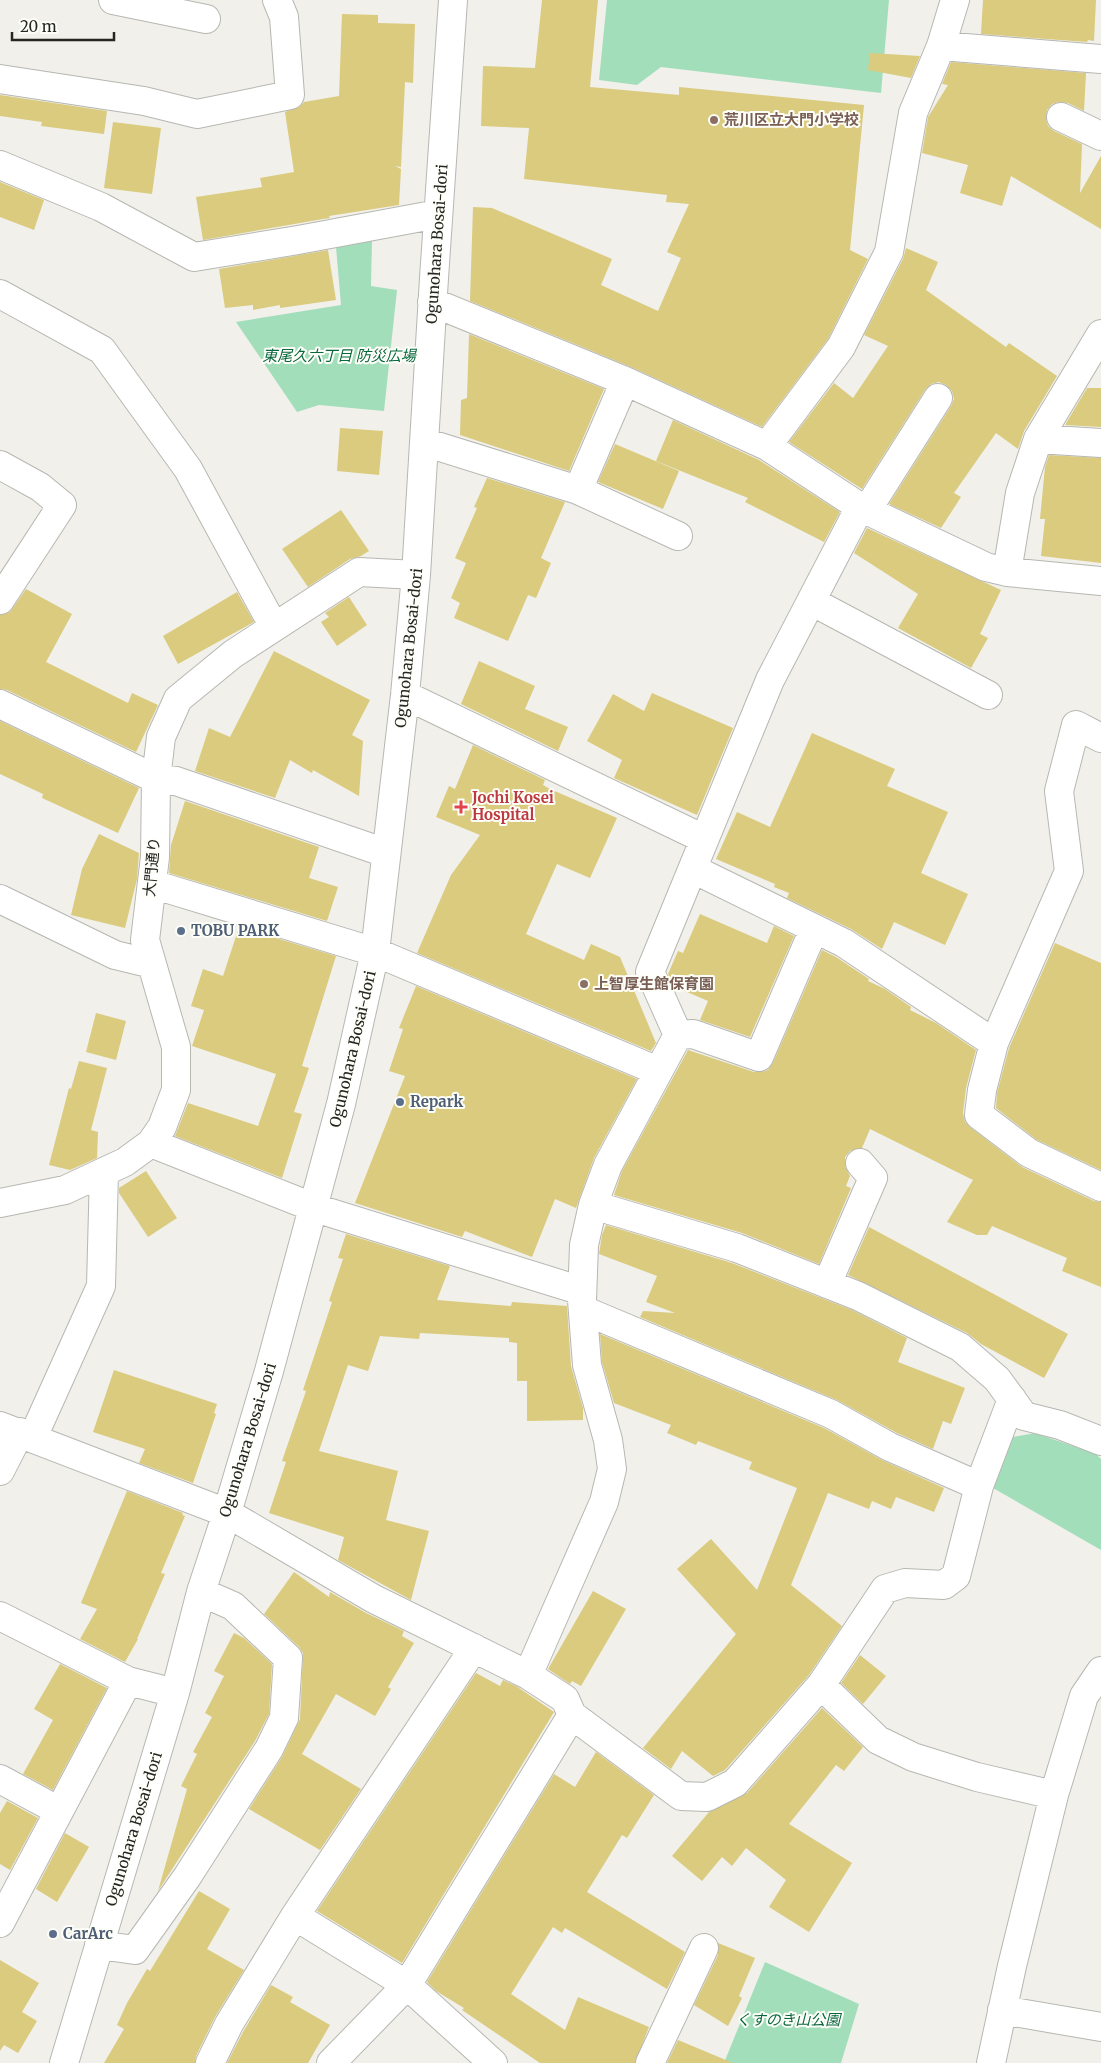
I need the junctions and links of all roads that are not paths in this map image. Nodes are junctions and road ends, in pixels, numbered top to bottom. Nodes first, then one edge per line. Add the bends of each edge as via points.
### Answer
1 (113, 0) edge
2 (277, 0) edge
3 (453, 0) edge
4 (955, 0) edge
5 (206, 19) dead end
6 (941, 46) junction
7 (1101, 59) edge
8 (0, 79) edge
9 (1061, 117) dead end
10 (1101, 136) edge
11 (0, 165) edge
12 (438, 214) junction
13 (0, 294) edge
14 (432, 302) junction
15 (1101, 334) edge
16 (625, 381) junction
17 (938, 398) dead end
18 (1038, 439) junction
19 (424, 442) junction
20 (1101, 443) edge
21 (767, 446) junction
22 (0, 465) edge
23 (578, 490) junction
24 (863, 508) junction
25 (678, 536) dead end
26 (1007, 572) junction
27 (416, 575) junction
28 (1101, 581) edge
29 (0, 600) edge
30 (811, 601) junction
31 (274, 626) junction
32 (405, 695) junction
33 (988, 695) dead end
34 (0, 704) edge
35 (1101, 738) edge
36 (156, 779) junction
37 (704, 839) junction
38 (386, 853) junction
39 (693, 869) junction
40 (152, 884) junction
41 (0, 899) edge
42 (814, 929) junction
43 (375, 952) junction
44 (152, 964) junction
45 (678, 1036) junction
46 (994, 1043) junction
47 (658, 1071) junction
48 (151, 1143) junction
49 (860, 1163) dead end
50 (104, 1172) junction
51 (1101, 1188) edge
52 (0, 1203) edge
53 (593, 1204) junction
54 (315, 1208) junction
55 (827, 1284) junction
56 (583, 1300) junction
57 (1012, 1399) junction
58 (18, 1432) edge
59 (1101, 1440) edge
60 (0, 1471) edge
61 (979, 1486) junction
62 (227, 1512) junction
63 (201, 1592) junction
64 (0, 1616) edge
65 (474, 1648) junction
66 (1101, 1671) edge
67 (528, 1675) junction
68 (128, 1681) junction
69 (821, 1685) junction
70 (175, 1693) junction
71 (572, 1715) junction
72 (0, 1779) edge
73 (1054, 1795) junction
74 (59, 1811) junction
75 (295, 1916) junction
76 (0, 1923) edge
77 (99, 1945) junction
78 (704, 1948) dead end
79 (407, 1985) junction
80 (1002, 2010) junction
81 (1101, 2027) edge
82 (64, 2063) edge
83 (210, 2063) edge
84 (331, 2063) edge
85 (493, 2063) edge
86 (650, 2063) edge
87 (991, 2063) edge

1 - 5 street
2 - 8 street via 284,17 290,95 197,114 144,101
3 - 12 street, Ogunohara Bosai-dori
4 - 6 street
6 - 7 street
6 - 21 street via 913,113 889,252 841,346
9 - 10 street
11 - 12 street via 101,207 194,257
12 - 14 street, Ogunohara Bosai-dori
13 - 31 street via 102,350 188,469
14 - 16 street
14 - 19 street, Ogunohara Bosai-dori
15 - 18 street
16 - 21 street
16 - 23 street
17 - 24 street
18 - 20 street
18 - 26 street via 1020,494
19 - 23 street
19 - 27 street, Ogunohara Bosai-dori
21 - 24 street
22 - 29 street via 40,487 62,505
23 - 25 street
24 - 26 street via 986,567
24 - 30 street
26 - 28 street
27 - 31 street, 大門通り via 359,572
27 - 32 street, Ogunohara Bosai-dori
30 - 33 street
30 - 37 street via 770,680
31 - 36 street, 大門通り via 233,654 178,699 161,736
32 - 37 street
32 - 38 street, Ogunohara Bosai-dori
34 - 36 street
35 - 46 street via 1076,725 1059,791 1069,871
36 - 38 street via 176,781
36 - 40 street, 大門通り
37 - 39 street
38 - 43 street, Ogunohara Bosai-dori
39 - 42 street
39 - 45 street via 650,972
40 - 43 street
40 - 44 street, 大門通り via 146,940
41 - 44 street via 115,955
42 - 45 street via 759,1057 693,1034
42 - 46 street via 844,944
43 - 47 street
43 - 54 street, Ogunohara Bosai-dori
44 - 48 street, 大門通り via 176,1047 176,1090 162,1126
45 - 47 street
46 - 51 street via 979,1115 1029,1153
47 - 53 street via 608,1165
48 - 50 street, 大門通り via 125,1162
48 - 54 street
49 - 55 street via 872,1178
50 - 52 street, 大門通り via 65,1190
50 - 58 street via 100,1286
53 - 55 street via 737,1248
53 - 56 street via 584,1245
54 - 56 street
54 - 62 street, Ogunohara Bosai-dori
55 - 57 street via 960,1347 997,1379
56 - 61 street via 831,1414 890,1447
56 - 67 street via 587,1365 608,1440 612,1469 604,1502
57 - 59 street via 1024,1416
57 - 61 street
58 - 60 street
58 - 62 street
61 - 69 street via 956,1576 944,1585 905,1583 885,1589
62 - 63 street, Ogunohara Bosai-dori
62 - 65 street via 374,1599
63 - 70 street, Ogunohara Bosai-dori
63 - 77 street via 232,1606 288,1658 284,1718 269,1749 187,1877 135,1950
64 - 68 street
65 - 67 street
65 - 75 street
66 - 73 street via 1084,1696
67 - 71 street via 565,1699
68 - 70 street
68 - 74 street
69 - 71 street via 736,1783 706,1796 681,1796
69 - 73 street via 887,1745 913,1757 977,1777
70 - 77 street, Ogunohara Bosai-dori
71 - 79 street
72 - 74 street
73 - 80 street
74 - 76 street
75 - 79 street
75 - 83 street via 229,2024
77 - 82 street, Ogunohara Bosai-dori
78 - 86 street
79 - 84 street
79 - 85 street
80 - 81 street
80 - 87 street

